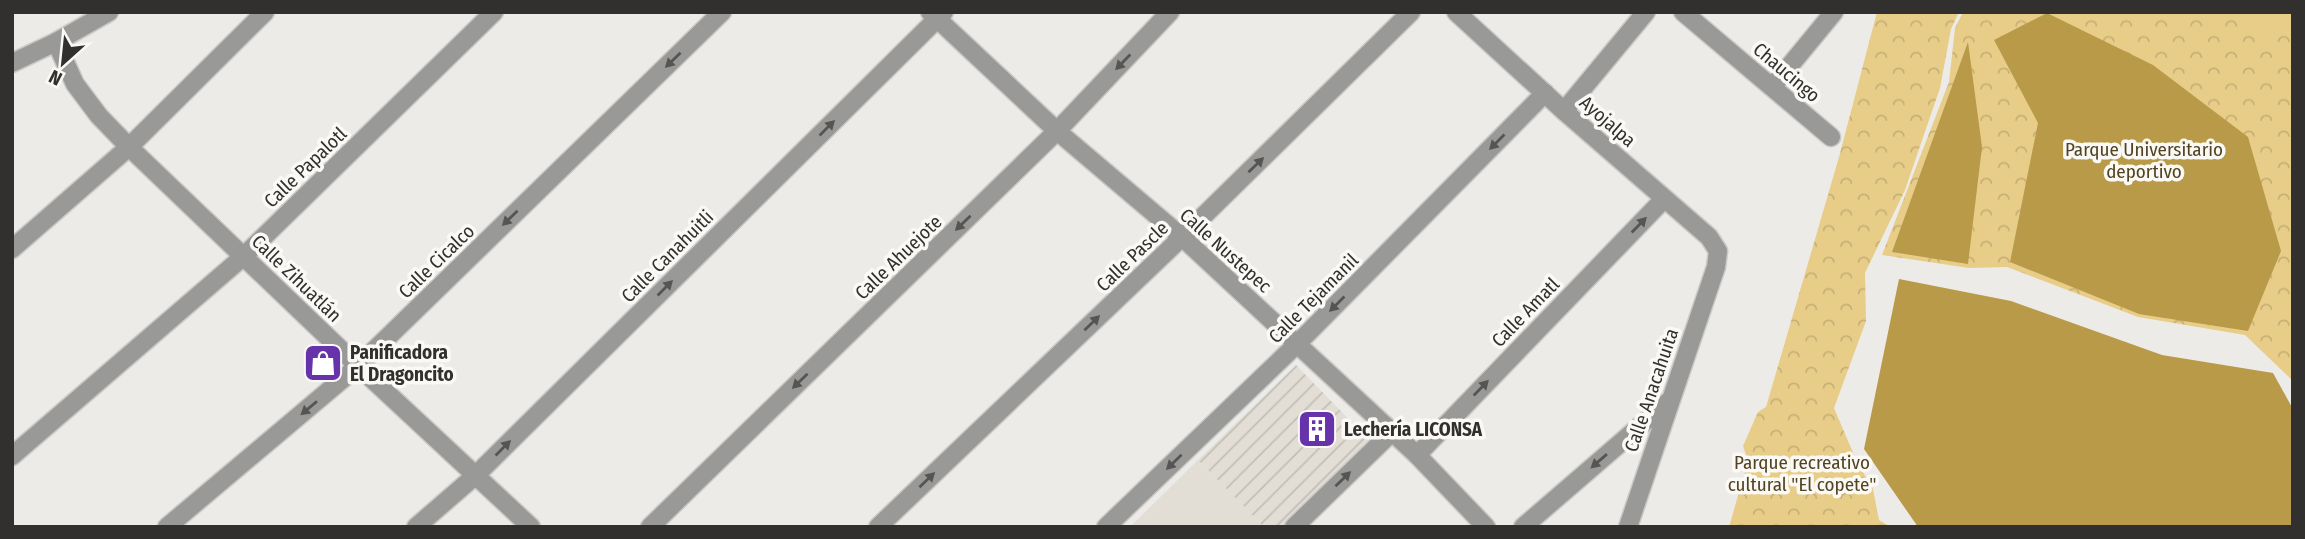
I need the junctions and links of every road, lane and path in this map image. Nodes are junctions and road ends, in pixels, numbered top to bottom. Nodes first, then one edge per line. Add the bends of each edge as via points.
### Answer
1 (109, 12) edge
2 (265, 12) edge
3 (494, 12) edge
4 (722, 12) edge
5 (1170, 12) edge
6 (1411, 12) edge
7 (1456, 12) edge
8 (1646, 12) edge
9 (1683, 12) edge
10 (1834, 12) edge
11 (937, 15) edge
12 (56, 42) junction
13 (12, 63) edge
14 (1773, 86) junction
15 (1545, 93) junction
16 (1564, 111) junction
17 (1057, 131) junction
18 (1831, 137) dead end
19 (129, 147) junction
20 (1664, 199) junction
21 (1182, 237) junction
22 (12, 248) edge
23 (244, 256) junction
24 (1716, 267) joint
25 (1297, 344) junction
26 (358, 366) junction
27 (1669, 401) junction
28 (1392, 432) junction
29 (1417, 455) junction
30 (12, 456) edge
31 (476, 475) junction
32 (167, 527) edge
33 (416, 527) edge
34 (531, 527) edge
35 (650, 527) edge
36 (878, 527) edge
37 (1106, 527) edge
38 (1294, 527) edge
39 (1486, 527) edge
40 (1523, 527) edge
41 (1628, 527) edge

1 - 12 street
2 - 19 street
3 - 23 street, Calle Papalotl
4 -> 26 street, Calle Cicalco
5 -> 17 street, Calle Ahuejote
21 -> 6 street, Calle Pascle
7 - 15 street, Ayojalpa
8 - 16 street
9 - 14 street, Chaucingo
10 - 14 street
11 - 17 street, Calle Nustepec
31 -> 11 street, Calle Canahuitli
12 - 13 street
12 - 19 street, Calle Zihuatlán via 75,84
14 - 18 street, Chaucingo
15 - 16 street, Ayojalpa
15 -> 25 street, Calle Tejamanil
16 - 20 street, Ayojalpa
17 - 21 street, Calle Nustepec
17 -> 35 street, Calle Ahuejote
19 - 22 street
19 - 23 street, Calle Zihuatlán
20 - 24 street, Ayojalpa via 1709,237 1718,251
29 -> 20 street, Calle Amatl
21 - 25 street, Calle Nustepec
36 -> 21 street, Calle Pascle
23 - 26 street, Calle Zihuatlán
23 - 30 street, Calle Papalotl
24 - 27 street, Calle Anacahuita
25 - 28 street, Calle Nustepec
25 -> 37 street, Calle Tejamanil
26 - 31 street, Calle Zihuatlán
26 -> 32 street, Calle Cicalco
27 -> 40 street
27 - 41 street, Calle Anacahuita
28 - 29 street, Calle Nustepec
38 -> 28 street
29 - 39 street, Calle Nustepec
31 - 33 street, Calle Canahuitli
31 - 34 street, Calle Zihuatlán

